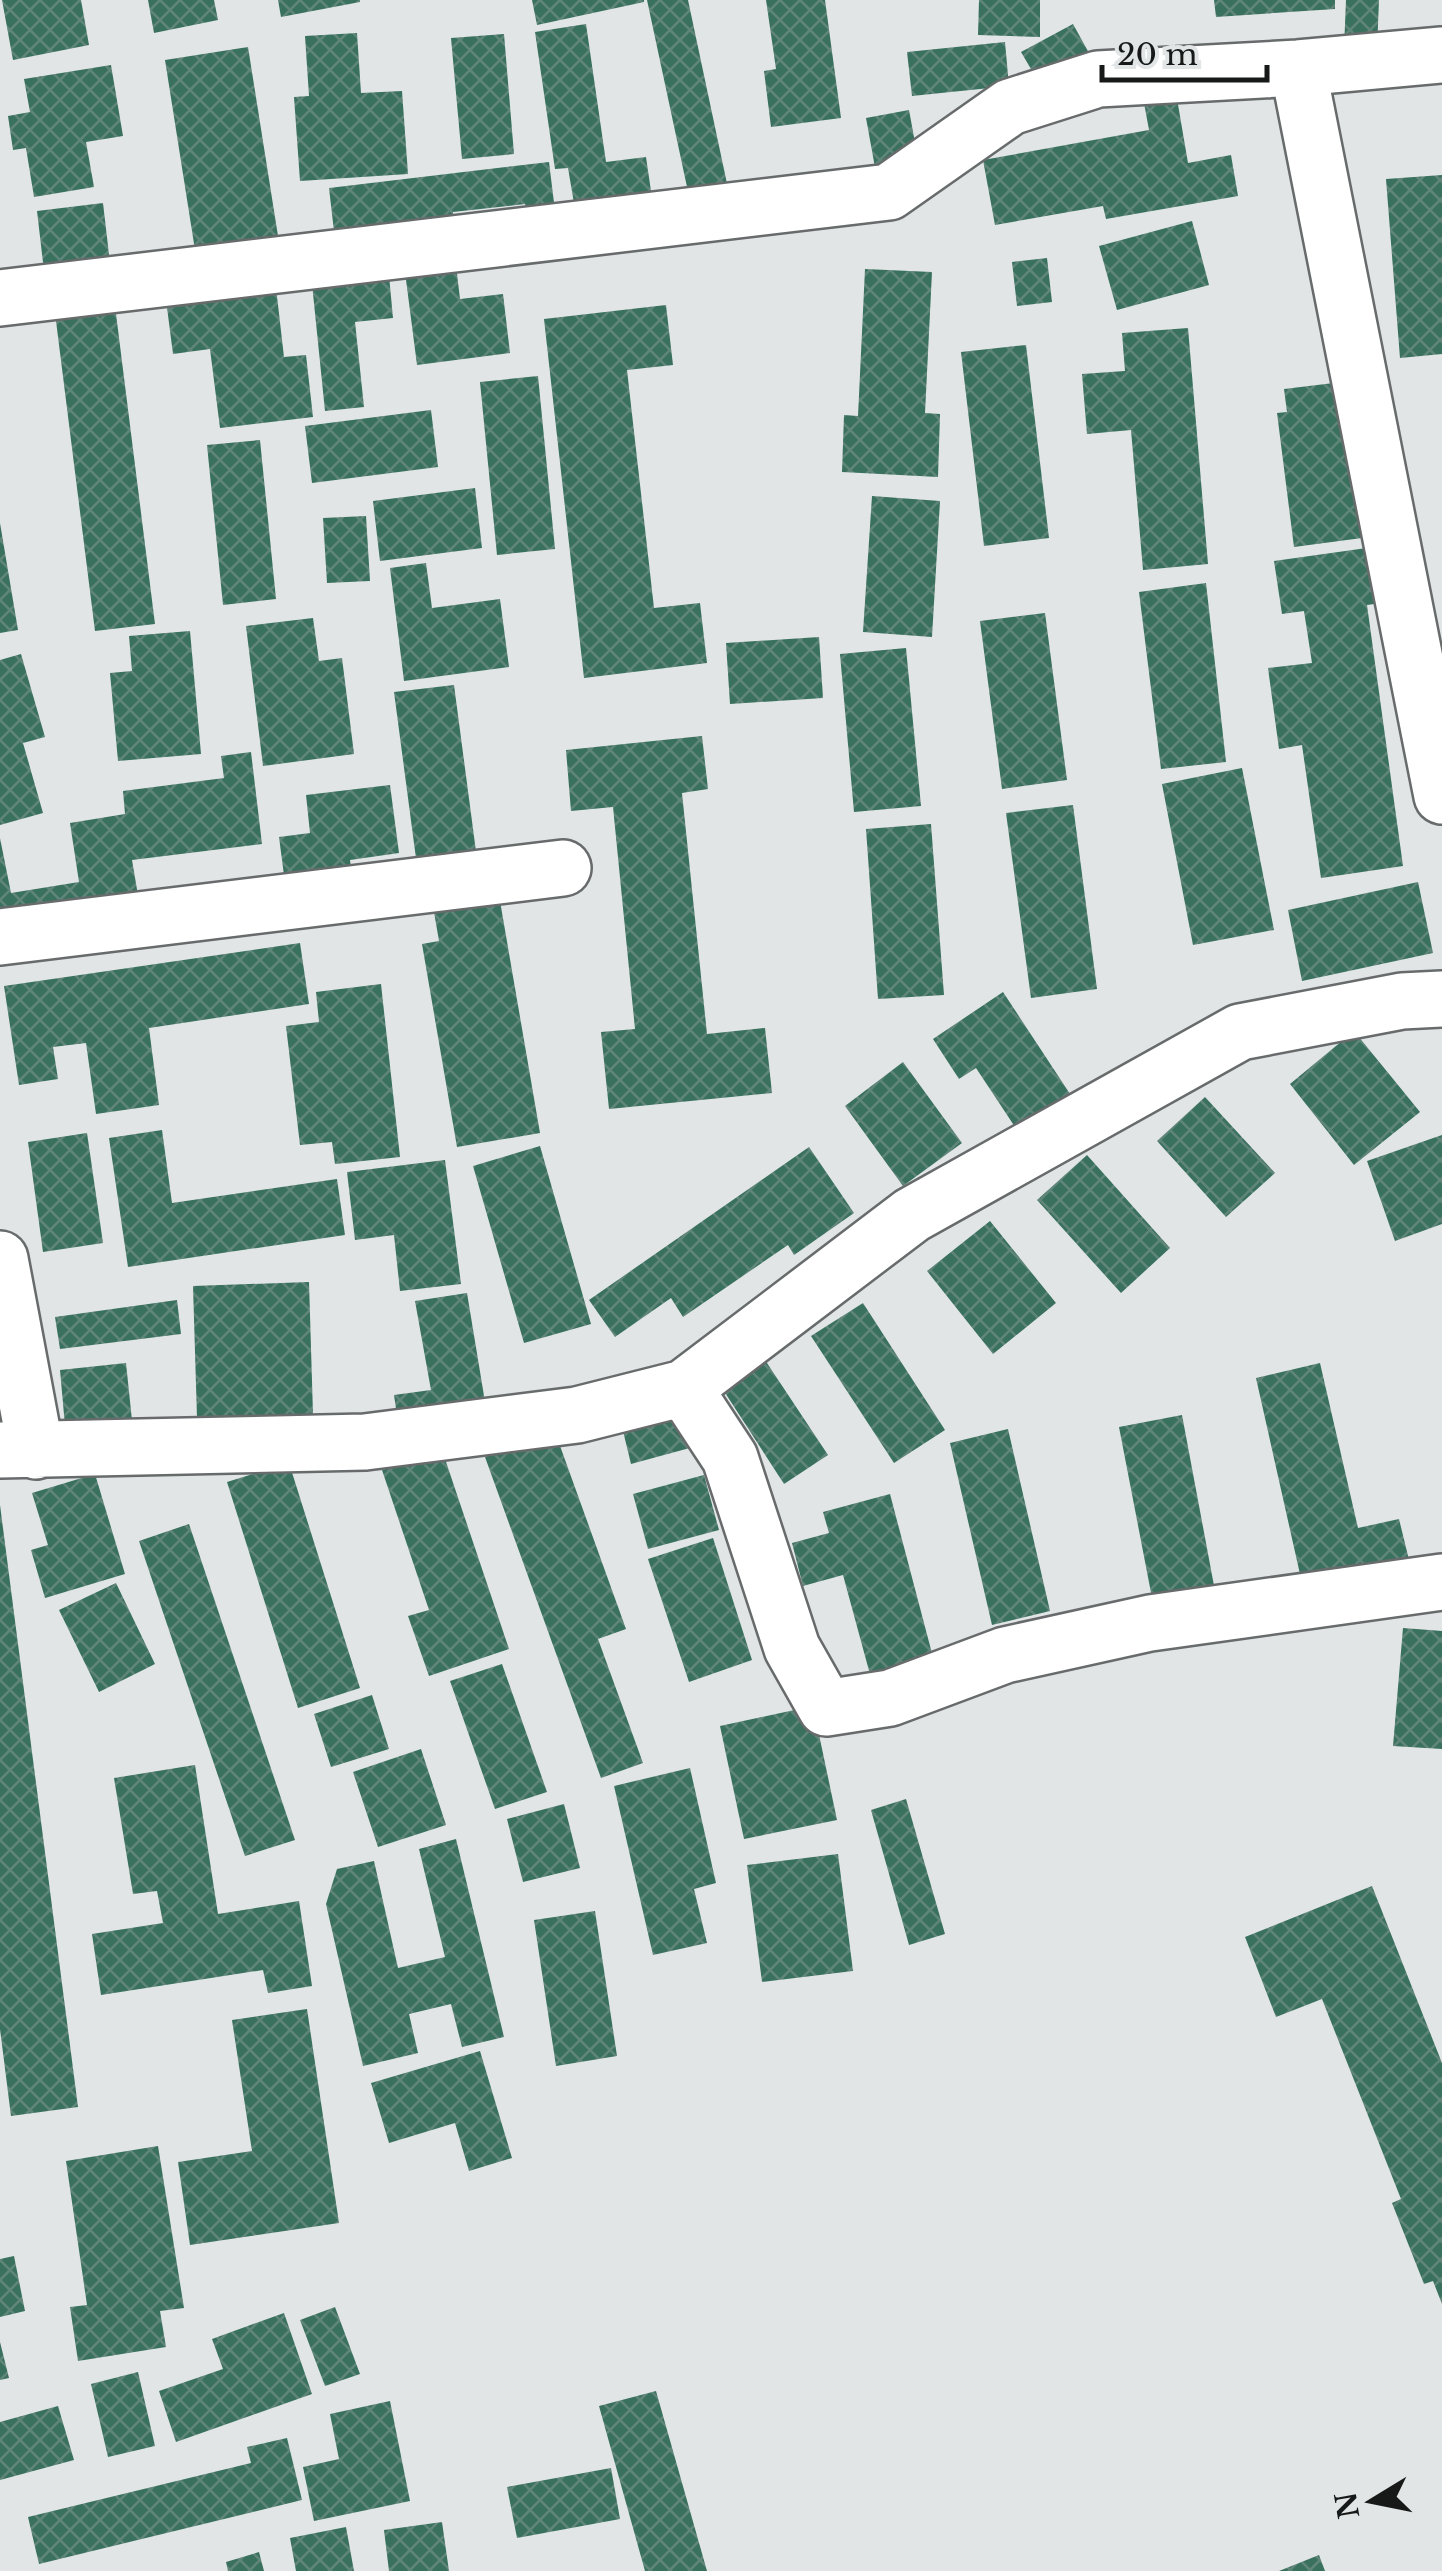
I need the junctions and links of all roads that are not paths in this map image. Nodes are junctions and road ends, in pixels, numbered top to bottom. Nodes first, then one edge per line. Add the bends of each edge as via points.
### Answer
1 (1442, 55) edge
2 (1298, 68) junction
3 (0, 298) edge
4 (1442, 796) edge
5 (563, 868) dead end
6 (0, 937) edge
7 (1442, 999) edge
8 (0, 1259) edge
9 (684, 1388) junction
10 (18, 1451) edge
11 (1442, 1582) edge

1 - 2 street
2 - 3 street via 1098,79 1010,107 889,192
2 - 4 street
5 - 6 street
7 - 9 street via 1240,1032 912,1215
8 - 10 street
9 - 10 street via 577,1415 366,1442
9 - 11 street via 730,1458 792,1648 826,1708 890,1698 1005,1655 1150,1623

